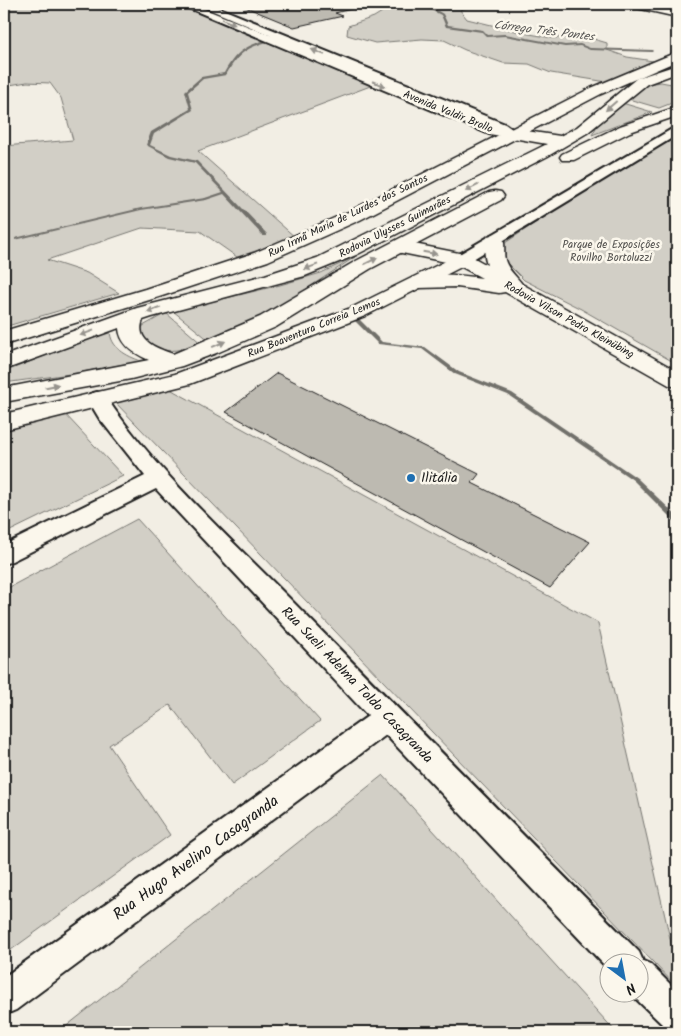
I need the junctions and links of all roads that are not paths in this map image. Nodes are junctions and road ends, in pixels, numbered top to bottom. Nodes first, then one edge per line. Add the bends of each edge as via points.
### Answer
1 (184, 4) edge
2 (202, 4) edge
3 (632, 4) edge
4 (677, 13) edge
5 (677, 56) edge
6 (677, 69) edge
7 (651, 77) junction
8 (677, 82) edge
9 (677, 111) edge
10 (677, 130) edge
11 (513, 134) junction
12 (562, 141) junction
13 (542, 153) junction
14 (438, 227) junction
15 (495, 240) junction
16 (399, 247) junction
17 (462, 259) junction
18 (419, 282) junction
19 (517, 291) junction
20 (133, 317) junction
21 (4, 338) edge
22 (174, 361) junction
23 (4, 362) edge
24 (677, 380) edge
25 (4, 395) edge
26 (98, 398) junction
27 (4, 422) edge
28 (159, 478) junction
29 (4, 555) edge
30 (387, 718) junction
31 (617, 954) edge
32 (648, 986) edge
33 (4, 998) edge
34 (677, 1015) edge

1 -> 11 street, Avenida Valdir Brollo via 493,131
11 -> 2 street, Avenida Valdir Brollo
3 - 4 main road
5 - 11 main road, Rua Irmã Maria de Lurdes dos Santos
6 - 7 main road, Rodovia Ulysses Guimarães
7 - 8 main road
7 -> 12 main road, Rodovia Ulysses Guimarães via 632,87 582,130
9 - 14 main road, Rodovia Ulysses Guimarães via 597,141
10 - 15 street, Rua Boaventura Correia Lemos
11 - 12 main road
11 - 13 main road
11 - 21 main road, Rua Irmã Maria de Lurdes dos Santos via 354,216 261,257
12 - 13 main road, Rodovia Ulysses Guimarães
13 -> 20 main road, Rodovia Ulysses Guimarães via 348,253 292,274
14 - 16 main road, Rodovia Ulysses Guimarães
14 - 17 main road, Rodovia Vilson Pedro Kleinübing
15 - 17 street, Rua Boaventura Correia Lemos
15 - 19 main road via 493,258
16 -> 17 main road, Rodovia Vilson Pedro Kleinübing
22 -> 16 main road, Rodovia Ulysses Guimarães via 268,322
17 - 18 main road, Rua Boaventura Correia Lemos
17 - 19 main road, Rodovia Vilson Pedro Kleinübing
18 - 19 main road via 457,281
18 - 26 main road, Rua Boaventura Correia Lemos via 358,312 191,375
19 - 24 main road, Rodovia Vilson Pedro Kleinübing
20 - 22 main road via 128,325 134,341 151,354
20 -> 23 main road, Rodovia Ulysses Guimarães
25 -> 22 main road, Rodovia Ulysses Guimarães
26 - 27 main road, Rua Boaventura Correia Lemos
26 - 28 street, Rua Sueli Adelma Toldo Casagranda via 106,413
28 - 29 street
28 - 30 street, Rua Sueli Adelma Toldo Casagranda
30 - 31 street, Rua Sueli Adelma Toldo Casagranda
30 - 33 street, Rua Hugo Avelino Casagranda
32 - 34 street

